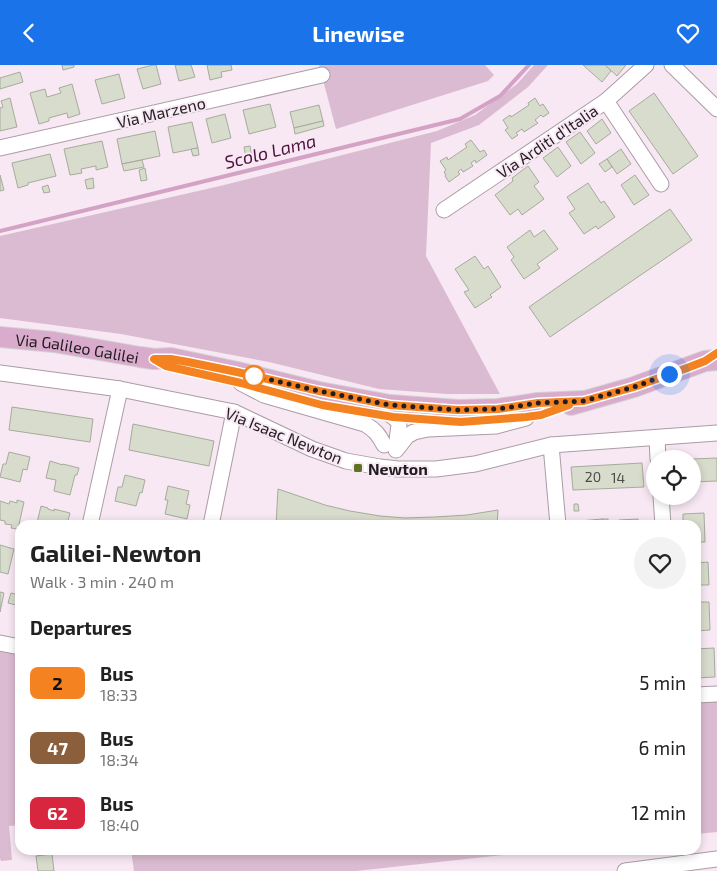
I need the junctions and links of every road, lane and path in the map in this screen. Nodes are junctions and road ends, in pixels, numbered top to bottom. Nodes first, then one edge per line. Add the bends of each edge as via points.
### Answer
1 (646, 65) edge
2 (672, 65) edge
3 (322, 75) dead end
4 (606, 101) junction
5 (717, 109) edge
6 (0, 148) edge
7 (661, 184) dead end
8 (444, 210) dead end
9 (0, 337) edge
10 (713, 358) edge
11 (154, 359) junction
12 (0, 373) edge
13 (241, 383) junction
14 (120, 389) junction
15 (329, 393) junction
16 (584, 401) junction
17 (458, 410) junction
18 (234, 412) junction
19 (393, 417) junction
20 (526, 417) junction
21 (717, 433) edge
22 (657, 438) junction
23 (551, 445) junction
24 (390, 447) junction
25 (658, 450) edge
26 (380, 467) junction
27 (398, 469) junction
28 (662, 505) edge
29 (91, 520) edge
30 (212, 520) edge
31 (558, 520) edge
32 (663, 520) edge
33 (0, 643) edge
34 (15, 646) edge
35 (717, 694) edge
36 (701, 695) edge
37 (717, 859) edge
38 (626, 871) edge

1 - 4 street, Via Arditi d'Italia
2 - 5 street
3 - 6 street, Via Marzeno
4 - 7 street
4 - 8 street, Via Arditi d'Italia
9 - 11 main road, Via Galileo Galilei via 54,342
10 - 16 main road, Via Galileo Galilei via 634,387
11 - 13 main road, Via Galileo Galilei via 166,366
11 - 15 main road, Via Galileo Galilei via 209,366
12 - 14 street, Via Isaac Newton
13 - 19 main road, Via Galileo Galilei via 322,405
13 - 24 street via 264,395 365,425
14 - 18 street, Via Isaac Newton
14 - 29 street
15 - 17 main road, Via Galileo Galilei via 390,405
15 - 19 street via 340,401 375,407
16 - 17 main road, Via Galileo Galilei
16 - 20 main road, Via Galileo Galilei
17 - 19 street via 448,414 402,412
18 - 26 street, Via Isaac Newton via 312,449 346,461
18 - 30 street
19 - 20 main road, Via Galileo Galilei via 461,422
19 - 24 street via 399,425
20 - 24 street via 496,426 414,432
21 - 22 street, Via Isaac Newton
22 - 23 street, Via Isaac Newton
22 - 25 street
23 - 27 street, Via Isaac Newton via 474,464
23 - 31 street
24 - 26 street
24 - 27 street
26 - 27 street, Via Isaac Newton
28 - 32 street
33 - 34 street
35 - 36 street
37 - 38 street

